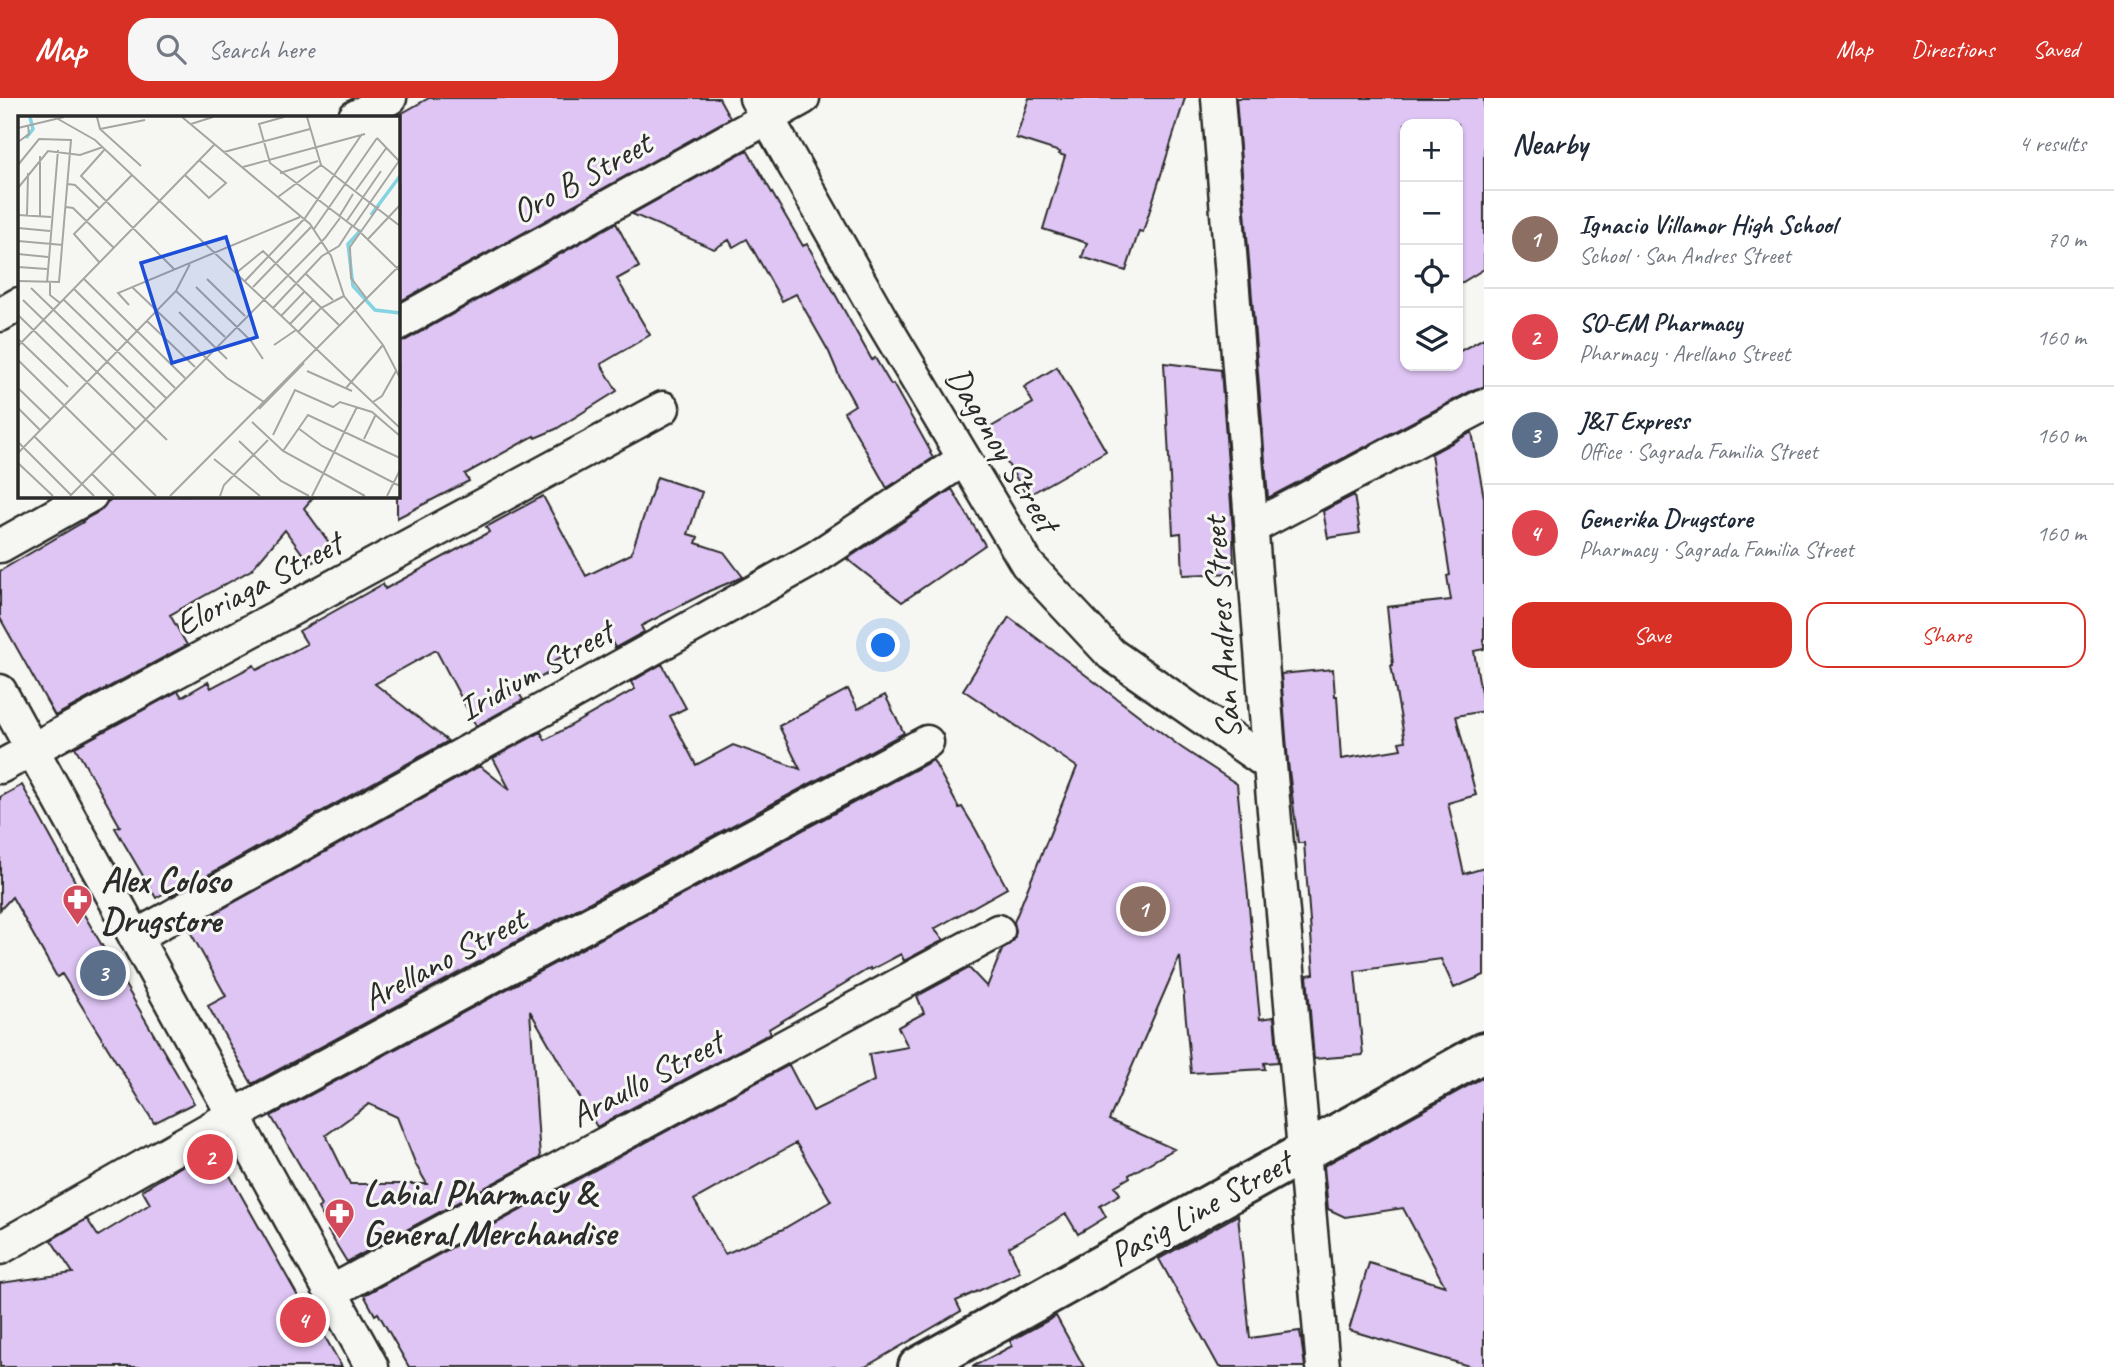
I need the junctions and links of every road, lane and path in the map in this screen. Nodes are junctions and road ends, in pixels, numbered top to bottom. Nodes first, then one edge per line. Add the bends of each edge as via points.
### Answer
1 (390, 98) edge
2 (803, 98) edge
3 (1219, 98) edge
4 (761, 108) edge
5 (357, 116) edge
6 (18, 305) edge
7 (0, 315) edge
8 (399, 323) edge
9 (1484, 405) edge
10 (663, 408) dead end
11 (964, 459) junction
12 (87, 497) edge
13 (1251, 528) junction
14 (0, 546) edge
15 (0, 691) edge
16 (927, 742) dead end
17 (32, 749) junction
18 (1270, 765) junction
19 (0, 767) edge
20 (998, 931) dead end
21 (135, 937) junction
22 (1484, 1052) edge
23 (233, 1115) junction
24 (1303, 1151) junction
25 (0, 1248) edge
26 (331, 1292) junction
27 (941, 1361) edge
28 (372, 1367) edge
29 (1323, 1367) edge

1 - 5 street
2 - 4 street, Oro B Street
3 - 13 street, San Andres Street
4 - 8 street, Oro B Street
4 - 11 street, Dagonoy Street
6 - 7 street
9 - 13 street
10 - 17 street, Eloriaga Street
11 - 18 street, Dagonoy Street via 1027,564 1111,654
11 - 21 street, Iridium Street via 815,558
12 - 14 street
13 - 18 street, San Andres Street
15 - 17 street
16 - 23 street, Arellano Street
17 - 19 street, Eloriaga Street
17 - 21 street
18 - 24 street, San Andres Street
20 - 26 street, Araullo Street
21 - 23 street
22 - 24 main road, Pasig Line Street
23 - 25 street, Arellano Street
23 - 26 street
24 - 27 main road, Pasig Line Street
24 - 29 street, San Andres Street
26 - 28 street

